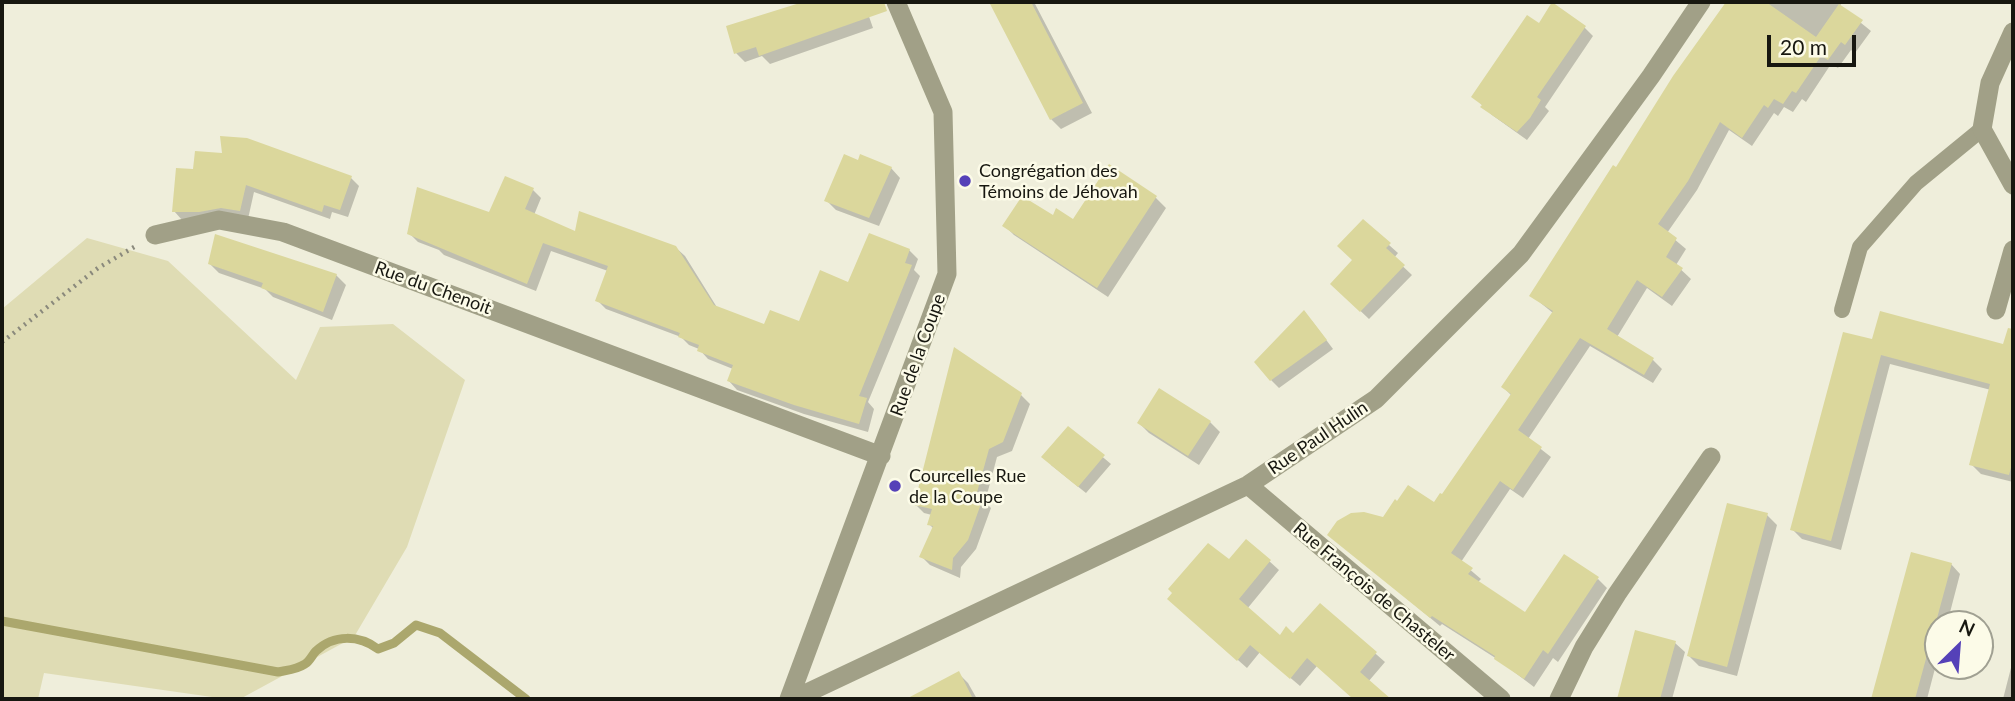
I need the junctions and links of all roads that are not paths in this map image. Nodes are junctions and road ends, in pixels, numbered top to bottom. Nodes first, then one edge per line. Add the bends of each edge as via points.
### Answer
1 (896, 2) edge
2 (1701, 2) edge
3 (2013, 32) edge
4 (1982, 129) junction
5 (2013, 186) edge
6 (155, 235) road end
7 (2013, 250) edge
8 (1842, 310) dead end
9 (1996, 310) dead end
10 (881, 456) junction
11 (1711, 457) dead end
12 (1248, 485) junction
13 (792, 699) edge
14 (1501, 699) edge
15 (1559, 699) edge

1 - 10 street, Rue de la Coupe via 943,112 947,274
2 - 12 street, Rue Paul Hulin via 1521,254 1376,400
3 - 4 street via 1990,83
4 - 5 street
4 - 8 lane via 1916,183 1860,247
6 - 10 street, Rue du Chenoit via 219,220 283,232
7 - 9 street
10 - 13 street, Rue de la Coupe
11 - 15 street via 1584,647
12 - 13 street, Rue Paul Hulin
12 - 14 street, Rue François de Chasteler

